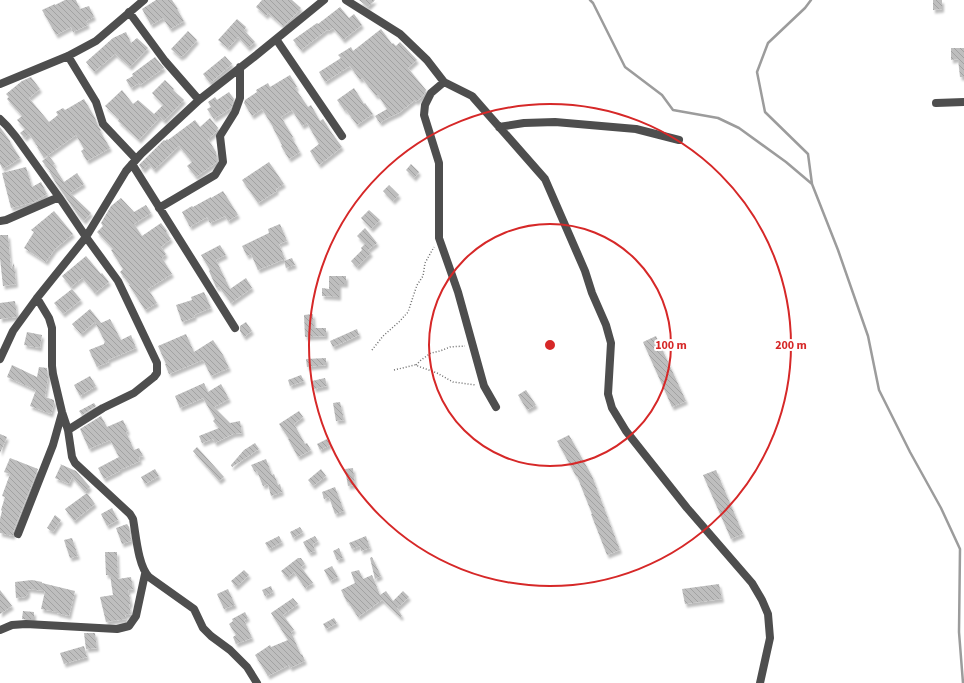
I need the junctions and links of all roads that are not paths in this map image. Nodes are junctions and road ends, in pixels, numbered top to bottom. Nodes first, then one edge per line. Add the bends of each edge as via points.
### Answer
1 (144, 0) edge
2 (324, 0) edge
3 (346, 0) edge
4 (129, 12) junction
5 (276, 39) junction
6 (68, 56) junction
7 (240, 67) junction
8 (444, 82) junction
9 (0, 84) edge
10 (199, 100) junction
11 (964, 102) edge
12 (936, 103) dead end
13 (0, 120) edge
14 (499, 127) junction
15 (342, 136) dead end
16 (679, 140) dead end
17 (134, 162) junction
18 (59, 197) junction
19 (159, 208) junction
20 (0, 221) edge
21 (86, 237) junction
22 (37, 298) junction
23 (235, 328) dead end
24 (1, 355) edge
25 (496, 407) dead end
26 (62, 412) junction
27 (68, 430) junction
28 (18, 534) dead end
29 (145, 574) junction
30 (0, 630) edge
31 (257, 683) edge
32 (760, 683) edge

1 - 4 street
2 - 5 street
3 - 8 street via 400,34 427,60
4 - 6 street via 96,41
4 - 10 street via 164,61
5 - 7 street
5 - 15 street
6 - 9 street
6 - 17 street via 96,102 103,124
7 - 10 street
7 - 19 street via 240,98 235,112 220,136 223,162 216,175
8 - 14 street via 472,96
8 - 25 street via 431,93 425,105 424,115 439,162 440,238 484,386
10 - 17 street
11 - 12 street
13 - 18 street via 16,137
14 - 16 street via 555,122 636,129
14 - 32 street via 546,179 585,271 611,343 608,394 612,408 626,431 687,508 752,583 762,600 768,614 770,638
17 - 19 street
17 - 21 street
18 - 20 street
18 - 21 street
19 - 23 street
21 - 22 street
21 - 27 street via 118,281 157,363 157,373 134,393 103,408
22 - 24 street
22 - 26 street via 52,328 52,366
26 - 27 street
26 - 28 street via 53,445
27 - 29 street via 75,463 133,519
29 - 30 street via 136,616 129,626 117,629 26,624
29 - 31 street via 194,609 203,628 248,667

